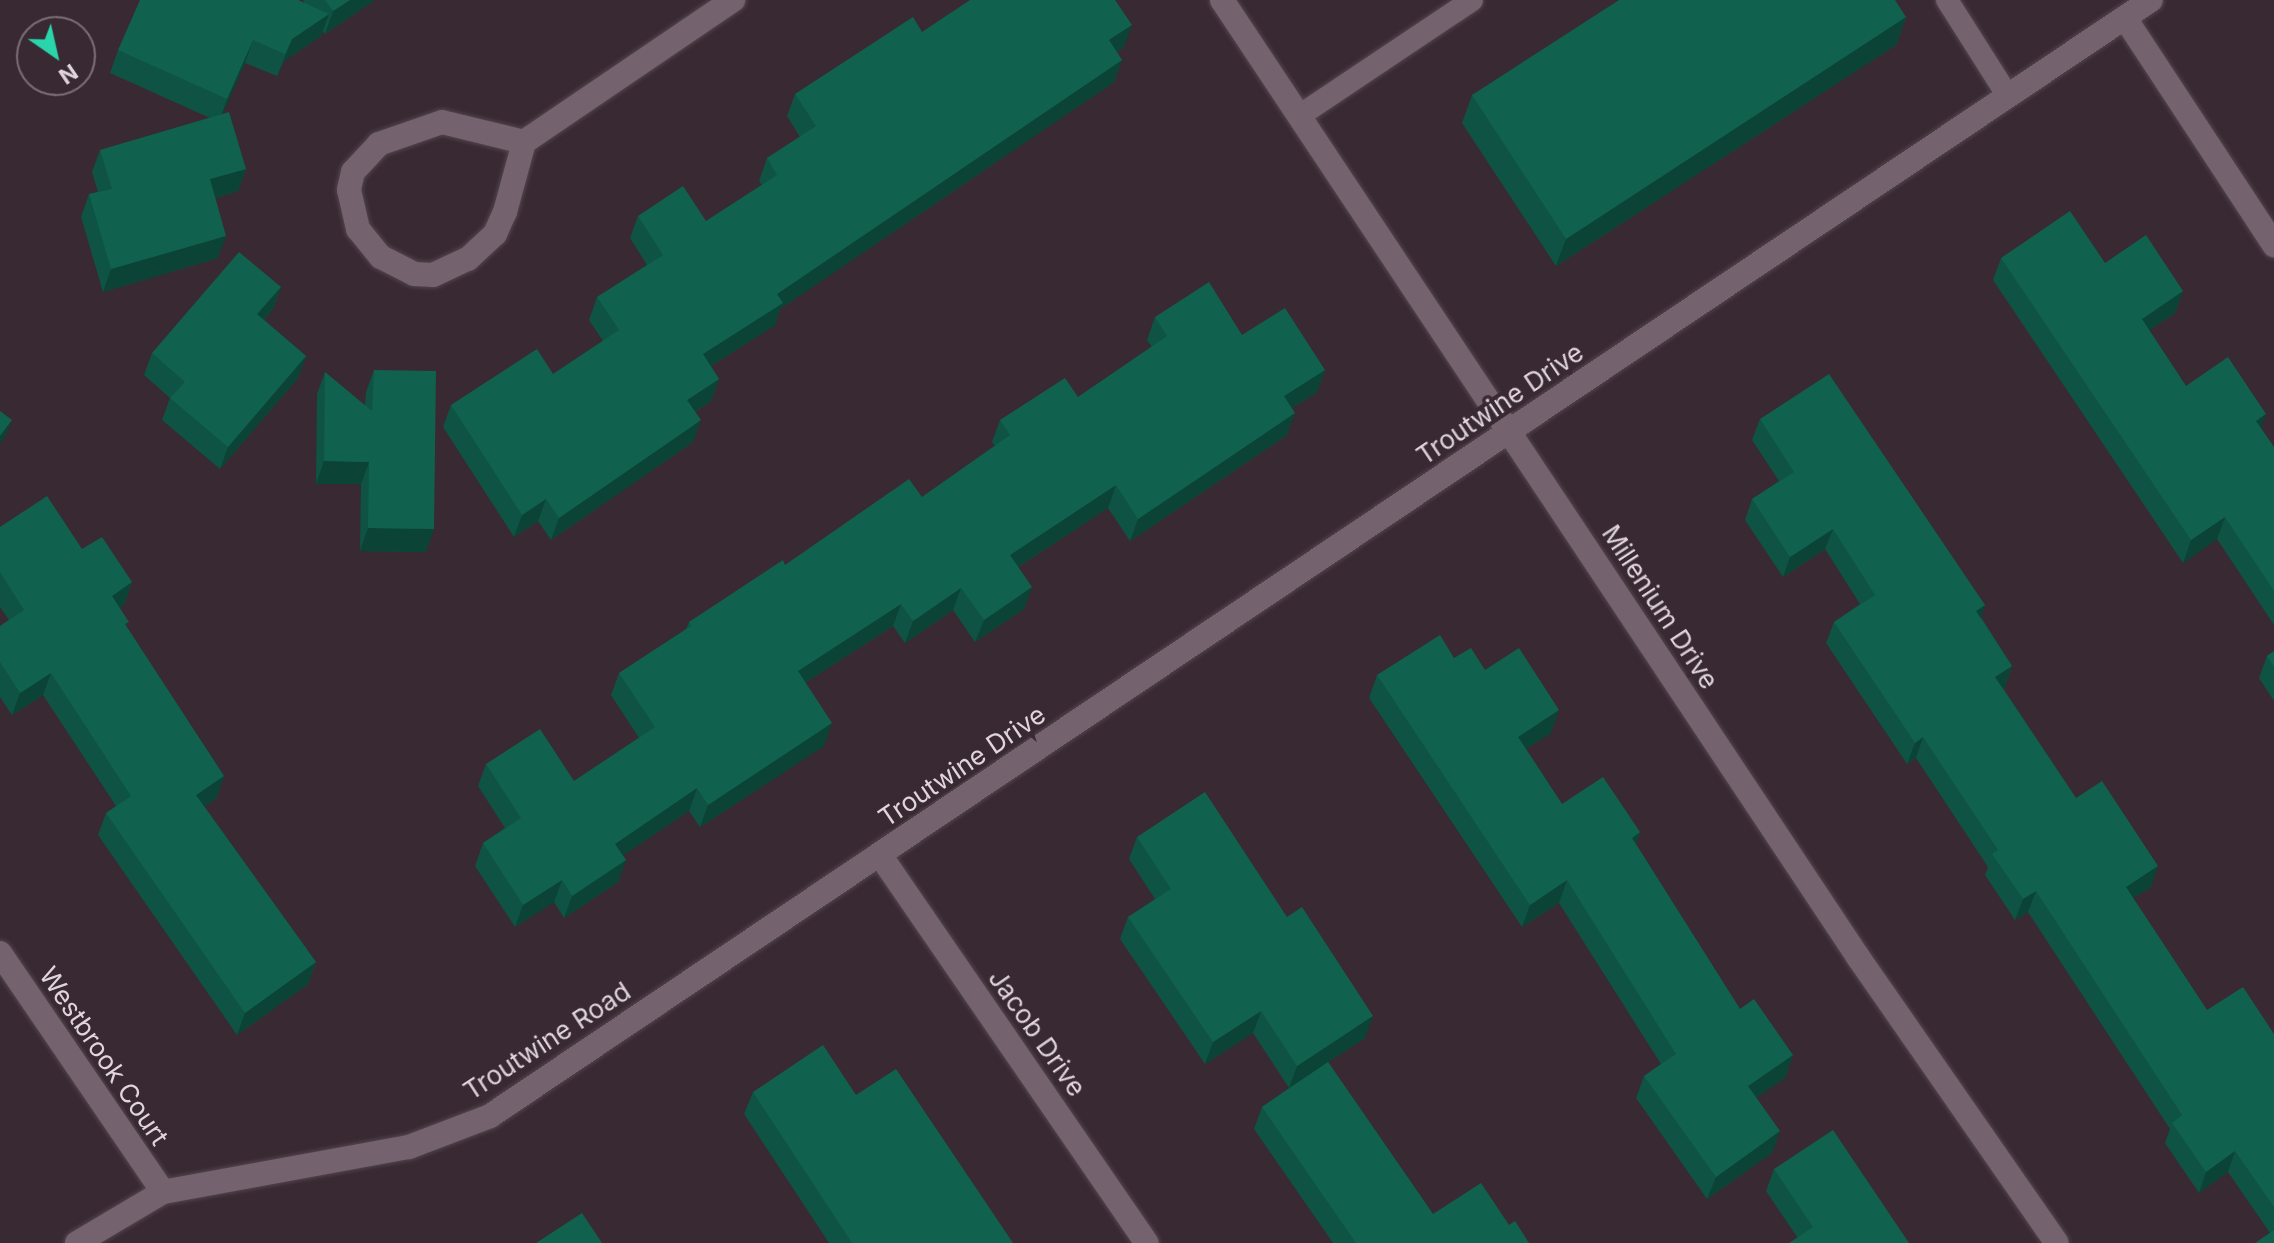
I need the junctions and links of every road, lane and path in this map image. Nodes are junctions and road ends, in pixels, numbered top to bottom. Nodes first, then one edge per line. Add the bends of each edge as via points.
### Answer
1 (733, 0) edge
2 (1222, 0) edge
3 (1472, 0) edge
4 (1947, 0) edge
5 (2151, 0) edge
6 (2125, 18) junction
7 (2008, 96) junction
8 (1299, 116) junction
9 (524, 142) junction
10 (2274, 245) edge
11 (1510, 431) junction
12 (880, 855) junction
13 (0, 953) edge
14 (163, 1192) junction
15 (77, 1243) edge
16 (1147, 1243) edge
17 (2057, 1243) edge

1 - 9 street
2 - 8 street, Millenium Drive
3 - 8 lane
4 - 7 lane
5 - 6 street, Troutwine Drive
6 - 7 street, Troutwine Drive
6 - 10 street
7 - 11 street, Troutwine Drive
8 - 11 street, Millenium Drive
9 - 9 street via 518,180 495,234 449,270 433,275 397,267 358,229 349,190 353,172 379,144 442,122
11 - 12 street, Troutwine Drive
11 - 17 street, Millenium Drive via 1849,944
12 - 14 street, Troutwine Road via 490,1116 409,1147
12 - 16 street, Jacob Drive
13 - 14 street, Westbrook Court
14 - 15 street, Troutwine Road

